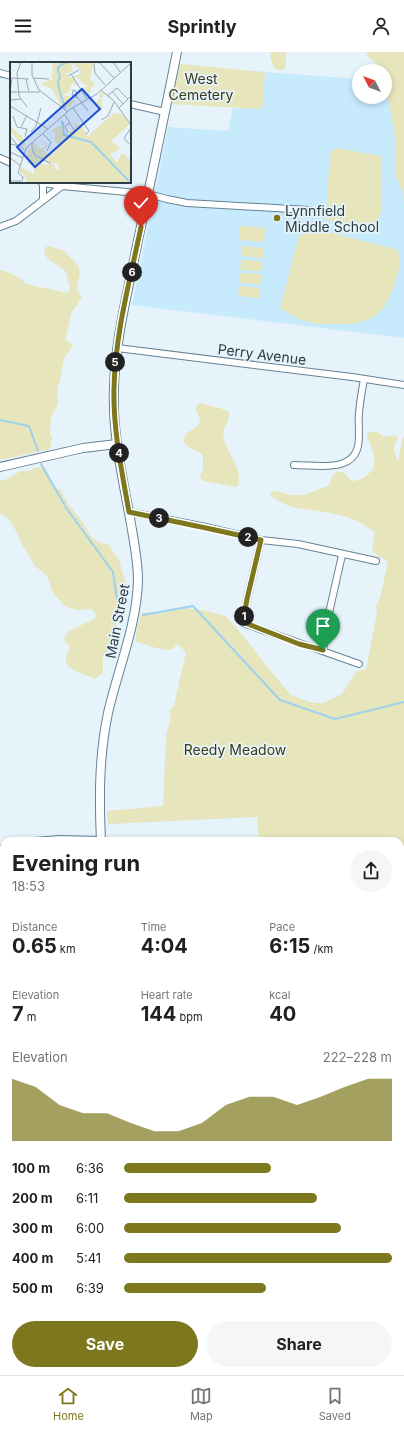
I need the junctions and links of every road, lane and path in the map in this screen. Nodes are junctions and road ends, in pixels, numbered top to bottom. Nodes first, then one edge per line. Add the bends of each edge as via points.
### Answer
1 (177, 52) edge
2 (0, 73) edge
3 (10, 76) edge
4 (131, 104) edge
5 (164, 112) junction
6 (0, 158) edge
7 (10, 163) edge
8 (42, 183) edge
9 (62, 186) junction
10 (148, 194) junction
11 (43, 200) junction
12 (308, 210) dead end
13 (0, 227) edge
14 (117, 348) junction
15 (364, 379) junction
16 (404, 385) edge
17 (118, 444) junction
18 (294, 465) dead end
19 (0, 467) edge
20 (129, 512) junction
21 (261, 540) junction
22 (342, 555) junction
23 (376, 562) dead end
24 (323, 650) junction
25 (359, 664) dead end
26 (101, 837) edge

1 - 5 street, Main Street
2 - 3 street
4 - 5 street
5 - 10 street, Main Street
6 - 7 street
8 - 9 street
8 - 11 street
9 - 10 street
9 - 11 street
10 - 12 street via 187,203
10 - 14 street, Main Street
11 - 13 street via 16,221
14 - 15 street, Perry Avenue
14 - 17 street, Main Street via 114,418
15 - 16 street, Perry Avenue
15 - 18 street via 358,415 360,440 354,455 334,465
17 - 19 street via 83,448
17 - 20 street, Main Street
20 - 21 street
20 - 26 street, Main Street via 137,554 138,580 127,643 102,746 99,784
21 - 22 street via 298,544
21 - 24 street via 243,622
22 - 23 street
22 - 24 street
24 - 25 street

